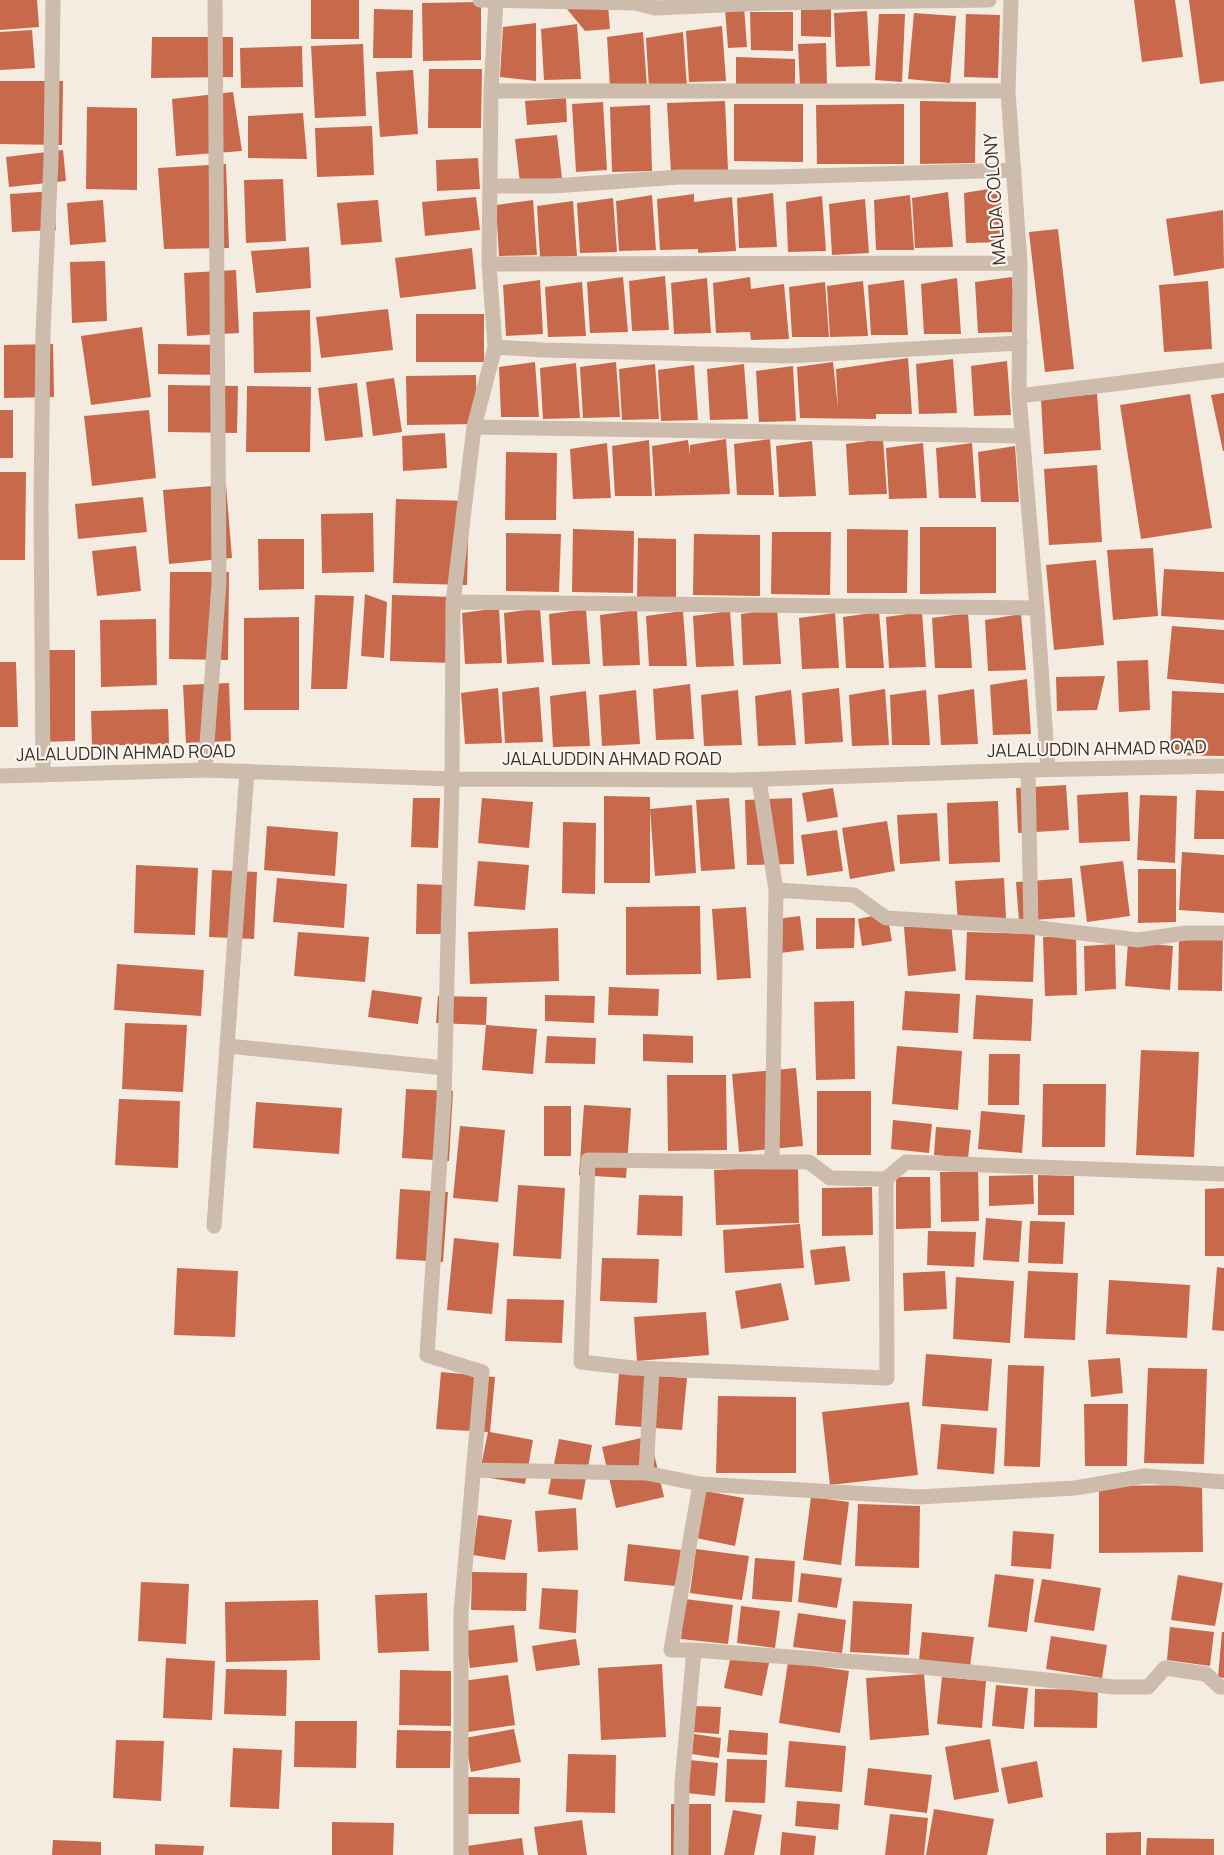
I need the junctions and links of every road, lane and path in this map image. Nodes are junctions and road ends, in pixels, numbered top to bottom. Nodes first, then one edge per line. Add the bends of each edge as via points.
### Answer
1 (53, 0) edge
2 (215, 0) edge
3 (480, 0) edge
4 (496, 0) edge
5 (989, 0) edge
6 (1011, 0) edge
7 (1008, 91) junction
8 (491, 92) junction
9 (1014, 170) junction
10 (490, 186) junction
11 (1020, 263) junction
12 (489, 264) junction
13 (1020, 343) junction
14 (495, 347) junction
15 (1224, 370) edge
16 (1019, 396) junction
17 (474, 427) junction
18 (1022, 436) junction
19 (453, 602) junction
20 (1037, 608) junction
21 (1224, 766) edge
22 (205, 770) junction
23 (1028, 770) junction
24 (1047, 770) junction
25 (247, 771) junction
26 (43, 775) junction
27 (0, 776) edge
28 (452, 779) junction
29 (759, 780) junction
30 (776, 890) junction
31 (1031, 927) junction
32 (1224, 933) edge
33 (228, 1046) junction
34 (445, 1068) junction
35 (772, 1162) junction
36 (1224, 1174) edge
37 (886, 1179) junction
38 (214, 1226) dead end
39 (652, 1369) junction
40 (473, 1470) junction
41 (646, 1473) junction
42 (1224, 1482) edge
43 (700, 1484) junction
44 (694, 1650) junction
45 (1224, 1687) edge
46 (461, 1855) edge
47 (681, 1855) edge

1 - 26 street via 43,333
2 - 22 street via 219,583
3 - 4 street
4 - 5 street via 635,3 654,8
4 - 8 street
6 - 7 street, MALDA COLONY
7 - 8 street
7 - 9 street, MALDA COLONY
8 - 10 street
9 - 10 street via 679,177
9 - 11 street, MALDA COLONY
10 - 12 street
11 - 12 street
11 - 13 street, MALDA COLONY
12 - 14 street
13 - 14 street via 788,356
13 - 16 street, MALDA COLONY
14 - 17 street
15 - 16 street
16 - 18 street, MALDA COLONY
17 - 18 street
17 - 19 street
18 - 20 street, MALDA COLONY
19 - 20 street
19 - 28 street
20 - 24 street, MALDA COLONY
21 - 24 street, JALALUDDIN AHMAD ROAD
22 - 25 street, JALALUDDIN AHMAD ROAD
22 - 26 street, JALALUDDIN AHMAD ROAD
23 - 24 street, JALALUDDIN AHMAD ROAD
23 - 29 street, JALALUDDIN AHMAD ROAD
23 - 31 street
25 - 28 street, JALALUDDIN AHMAD ROAD
25 - 33 street
26 - 27 street, JALALUDDIN AHMAD ROAD
28 - 29 street, JALALUDDIN AHMAD ROAD
28 - 34 street
29 - 30 street
30 - 31 street via 854,896 886,918
30 - 35 street
31 - 32 street via 1138,940 1186,933
33 - 34 street
33 - 38 street
34 - 40 street via 427,1355 482,1372
35 - 37 street via 809,1162 830,1178
35 - 39 street via 588,1160 581,1362
36 - 37 street via 906,1161
37 - 39 street via 887,1378
39 - 41 street
40 - 41 street
40 - 46 street via 461,1613
41 - 43 street
42 - 43 street via 1145,1476 1075,1488 919,1497
43 - 44 street via 670,1650
44 - 45 street via 913,1666 1114,1688 1148,1687 1165,1668 1206,1674
44 - 47 street via 682,1783

